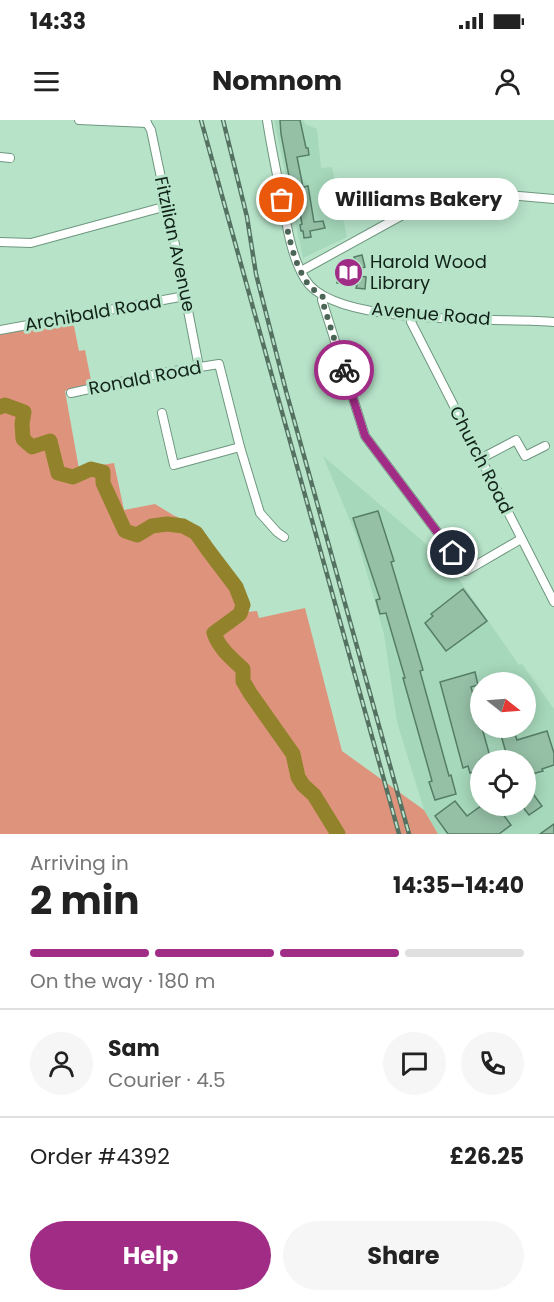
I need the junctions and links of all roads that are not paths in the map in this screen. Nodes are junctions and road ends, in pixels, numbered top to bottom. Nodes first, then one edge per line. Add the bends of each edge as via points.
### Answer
1 (79, 120) edge
2 (267, 120) edge
3 (146, 122) edge
4 (0, 157) edge
5 (10, 158) dead end
6 (554, 199) edge
7 (167, 206) junction
8 (0, 242) edge
9 (301, 271) junction
10 (185, 296) junction
11 (323, 297) junction
12 (411, 316) junction
13 (554, 322) edge
14 (0, 330) edge
15 (199, 367) junction
16 (71, 393) dead end
17 (162, 413) dead end
18 (545, 446) dead end
19 (240, 447) junction
20 (480, 459) junction
21 (284, 537) dead end
22 (521, 539) junction
23 (453, 553) dead end
24 (461, 563) dead end
25 (554, 602) edge

1 - 3 street
2 - 9 street via 286,222
3 - 7 street, Fitzilian Avenue
4 - 5 street
6 - 9 street via 450,190
7 - 8 street via 31,243
7 - 10 street, Fitzilian Avenue
9 - 11 street, Avenue Road via 312,289
10 - 14 street, Archibald Road
10 - 15 street, Fitzilian Avenue
11 - 12 street, Avenue Road
11 - 23 street via 365,436
12 - 13 street, Avenue Road
12 - 20 street, Church Road
15 - 16 street, Ronald Road
15 - 19 street, Ronald Road via 219,364
17 - 19 street via 174,465
18 - 20 street via 525,456 516,440
19 - 21 street via 260,513
20 - 22 street, Church Road
22 - 24 street via 466,571
22 - 25 street, Church Road

